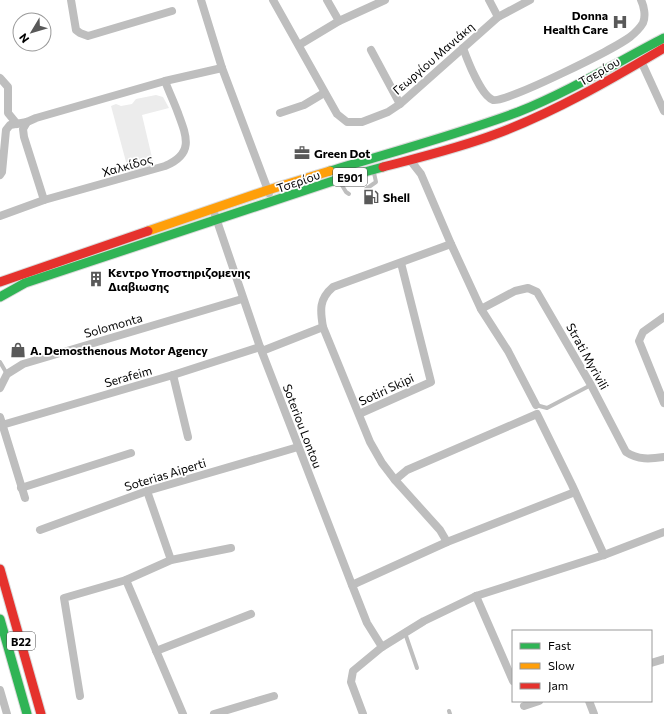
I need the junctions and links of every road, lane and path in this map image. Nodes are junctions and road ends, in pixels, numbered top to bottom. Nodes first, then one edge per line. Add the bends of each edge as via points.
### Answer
1 (71, 0) edge
2 (201, 0) edge
3 (273, 0) edge
4 (327, 0) edge
5 (385, 0) edge
6 (489, 0) edge
7 (530, 0) edge
8 (642, 2) edge
9 (172, 11) dead end
10 (498, 17) junction
11 (339, 21) junction
12 (664, 38) edge
13 (299, 45) junction
14 (463, 48) junction
15 (664, 48) edge
16 (371, 50) dead end
17 (641, 61) junction
18 (222, 68) junction
19 (0, 78) edge
20 (165, 81) junction
21 (324, 93) junction
22 (400, 104) junction
23 (664, 111) edge
24 (280, 113) dead end
25 (27, 122) junction
26 (16, 124) junction
27 (426, 156) junction
28 (410, 160) junction
29 (374, 170) junction
30 (421, 174) junction
31 (0, 175) edge
32 (339, 179) junction
33 (366, 189) dead end
34 (268, 190) junction
35 (349, 194) dead end
36 (44, 200) junction
37 (272, 203) junction
38 (213, 209) junction
39 (0, 216) edge
40 (218, 221) junction
41 (451, 244) junction
42 (401, 263) junction
43 (0, 282) edge
44 (0, 297) edge
45 (242, 299) junction
46 (481, 309) junction
47 (664, 317) edge
48 (323, 327) junction
49 (261, 349) junction
50 (0, 362) edge
51 (7, 374) junction
52 (173, 375) junction
53 (591, 385) junction
54 (0, 388) edge
55 (664, 404) edge
56 (536, 405) joint
57 (359, 414) junction
58 (1, 421) edge
59 (188, 437) dead end
60 (298, 447) junction
61 (131, 453) dead end
62 (664, 457) edge
63 (395, 480) junction
64 (21, 488) junction
65 (147, 491) junction
66 (575, 492) junction
67 (25, 498) dead end
68 (40, 530) dead end
69 (664, 532) edge
70 (447, 542) junction
71 (231, 548) dead end
72 (604, 555) junction
73 (171, 560) junction
74 (0, 569) edge
75 (126, 580) junction
76 (352, 586) junction
77 (476, 596) junction
78 (251, 614) dead end
79 (0, 619) edge
80 (404, 633) junction
81 (382, 647) junction
82 (156, 651) junction
83 (664, 659) edge
84 (652, 663) edge
85 (417, 668) dead end
86 (512, 679) edge
87 (0, 690) edge
88 (80, 696) dead end
89 (274, 696) dead end
90 (536, 702) edge
91 (589, 702) edge
92 (524, 707) edge
93 (236, 711) edge
94 (7, 714) edge
95 (27, 714) edge
96 (41, 714) edge
97 (183, 714) edge
98 (214, 714) edge
99 (363, 714) edge
100 (594, 714) edge

1 - 9 street via 76,30 88,36
2 - 18 street
3 - 13 street
4 - 11 street
5 - 11 street
6 - 10 street
7 - 10 street, Γεωργίου Μανιάκη
8 - 14 street via 643,23 630,37 544,83 502,99 494,100 484,92
10 - 14 street, Γεωργίου Μανιάκη
11 - 13 street
12 - 34 main road, Τσερίου / E901 via 519,111
13 - 21 street
14 - 22 street, Γεωργίου Μανιάκη
15 - 17 main road, Τσερίου / E901
16 - 22 street
17 - 23 street
17 - 27 main road, Τσερίου / E901 via 594,89 532,119 496,134
18 - 20 street
18 - 34 street
19 - 26 street via 8,87 8,113
20 - 25 street
20 - 36 street, Χαλκίδος via 187,141 186,148 179,158 165,166
21 - 22 street, Γεωργίου Μανιάκη via 337,114 347,122 362,122 388,112
21 - 24 street via 304,105
25 - 26 street
25 - 36 street via 23,129 24,137
26 - 31 street via 10,125 6,130
27 - 28 main road, Τσερίου / E901
27 - 30 street
28 - 29 main road, Τσερίου / E901
28 - 30 street
29 - 32 main road, Τσερίου / E901
29 - 33 lane via 376,182
30 - 41 street
32 - 35 lane
32 - 37 main road, Τσερίου / E901
34 - 37 street
34 - 38 main road, Τσερίου / E901
36 - 39 street, Χαλκίδος
37 - 40 main road, Τσερίου / E901
38 - 40 street, Soteriou Lontou
38 - 43 main road, Τσερίου / E901
40 - 44 main road, Τσερίου / E901 via 25,283
40 - 45 street, Soteriou Lontou
41 - 42 street
41 - 46 street
42 - 48 street via 333,287 325,293 320,312
42 - 57 street, Sotiri Skipi via 431,382
45 - 49 street, Soteriou Lontou
45 - 51 street, Solomonta via 23,364
46 - 53 street, Strati Myrivili via 515,291 528,288 537,292
46 - 56 street via 508,351
47 - 55 street via 644,332 639,341
48 - 49 street, Serafeim
48 - 57 street
49 - 52 street, Serafeim
49 - 60 street, Soteriou Lontou
50 - 51 lane
51 - 54 street
52 - 58 street, Serafeim
52 - 59 street
53 - 56 lane via 547,408
53 - 62 street, Strati Myrivili via 626,452 643,459
57 - 63 street, Sotiri Skipi via 370,442
58 - 64 street
60 - 65 street, Soterias Aiperti
60 - 76 street, Soteriou Lontou
61 - 64 street
63 - 66 street via 407,470 537,414
63 - 70 street, Sotiri Skipi via 440,530
64 - 67 street
65 - 68 street, Soterias Aiperti
65 - 73 street
66 - 70 street
66 - 72 street
69 - 72 street
70 - 76 street
71 - 73 street
72 - 77 street
73 - 75 street
74 - 96 main road, B22
75 - 82 street
75 - 88 street via 64,598
76 - 81 street, Soteriou Lontou via 367,623
77 - 80 street
77 - 86 street
78 - 82 street
79 - 95 main road, B22
80 - 81 street
80 - 85 lane
81 - 99 street via 359,665 351,676
82 - 97 street
83 - 84 street
87 - 94 street
89 - 93 street
90 - 92 street
91 - 100 street
93 - 98 street

